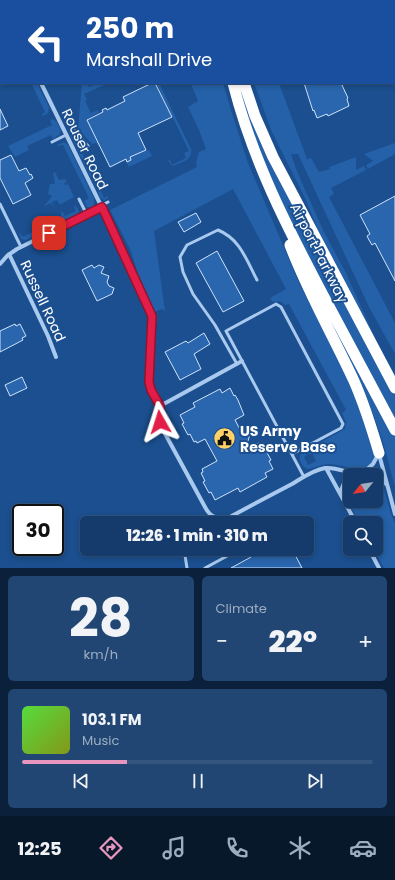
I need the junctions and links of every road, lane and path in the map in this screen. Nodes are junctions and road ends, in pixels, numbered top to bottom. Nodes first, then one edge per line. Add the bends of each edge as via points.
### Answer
1 (41, 84) edge
2 (233, 84) edge
3 (244, 84) edge
4 (71, 116) dead end
5 (71, 126) junction
6 (64, 130) junction
7 (66, 135) junction
8 (52, 142) dead end
9 (88, 146) dead end
10 (262, 170) junction
11 (79, 199) dead end
12 (108, 202) dead end
13 (0, 204) edge
14 (101, 206) junction
15 (86, 215) junction
16 (20, 247) junction
17 (9, 254) junction
18 (0, 264) edge
19 (257, 280) dead end
20 (56, 357) dead end
21 (242, 361) junction
22 (237, 364) junction
23 (395, 388) edge
24 (160, 406) junction
25 (395, 430) edge
26 (379, 453) junction
27 (292, 454) junction
28 (326, 468) junction
29 (368, 468) edge
30 (343, 472) edge
31 (304, 477) junction
32 (383, 480) edge
33 (387, 485) junction
34 (343, 486) edge
35 (340, 493) junction
36 (395, 514) edge
37 (212, 516) edge
38 (232, 516) edge
39 (352, 516) edge
40 (185, 556) edge
41 (227, 556) edge
42 (373, 556) edge
43 (186, 568) edge
44 (205, 568) edge
45 (380, 568) edge

1 - 6 street, Rouser Road
2 - 10 highway, Airport Parkway
3 - 23 highway, Airport Parkway via 272,157
4 - 5 lane
5 - 6 lane
5 - 9 lane
6 - 7 street, Rouser Road
7 - 8 lane
7 - 14 street, Rouser Road
10 - 25 highway, Airport Parkway via 289,231
10 - 26 highway via 297,264 360,394
11 - 15 lane
12 - 14 lane
13 - 16 lane
14 - 15 street
14 - 24 street, Rouser Road via 152,316 149,382
15 - 16 street
16 - 17 street
17 - 18 street
17 - 20 street, Russell Road
19 - 22 lane via 236,242 228,234 218,230 187,245 180,258 193,294 215,325
21 - 22 street
21 - 27 lane
21 - 27 lane via 226,331 279,305 343,424 341,428
22 - 24 street
24 - 37 street via 159,419 162,428
26 - 29 street
26 - 33 street
27 - 31 lane
28 - 30 street
28 - 31 street
28 - 35 street
31 - 38 street
32 - 33 street
33 - 36 street
34 - 35 street
35 - 39 street
40 - 43 lane
41 - 44 lane
42 - 45 street

